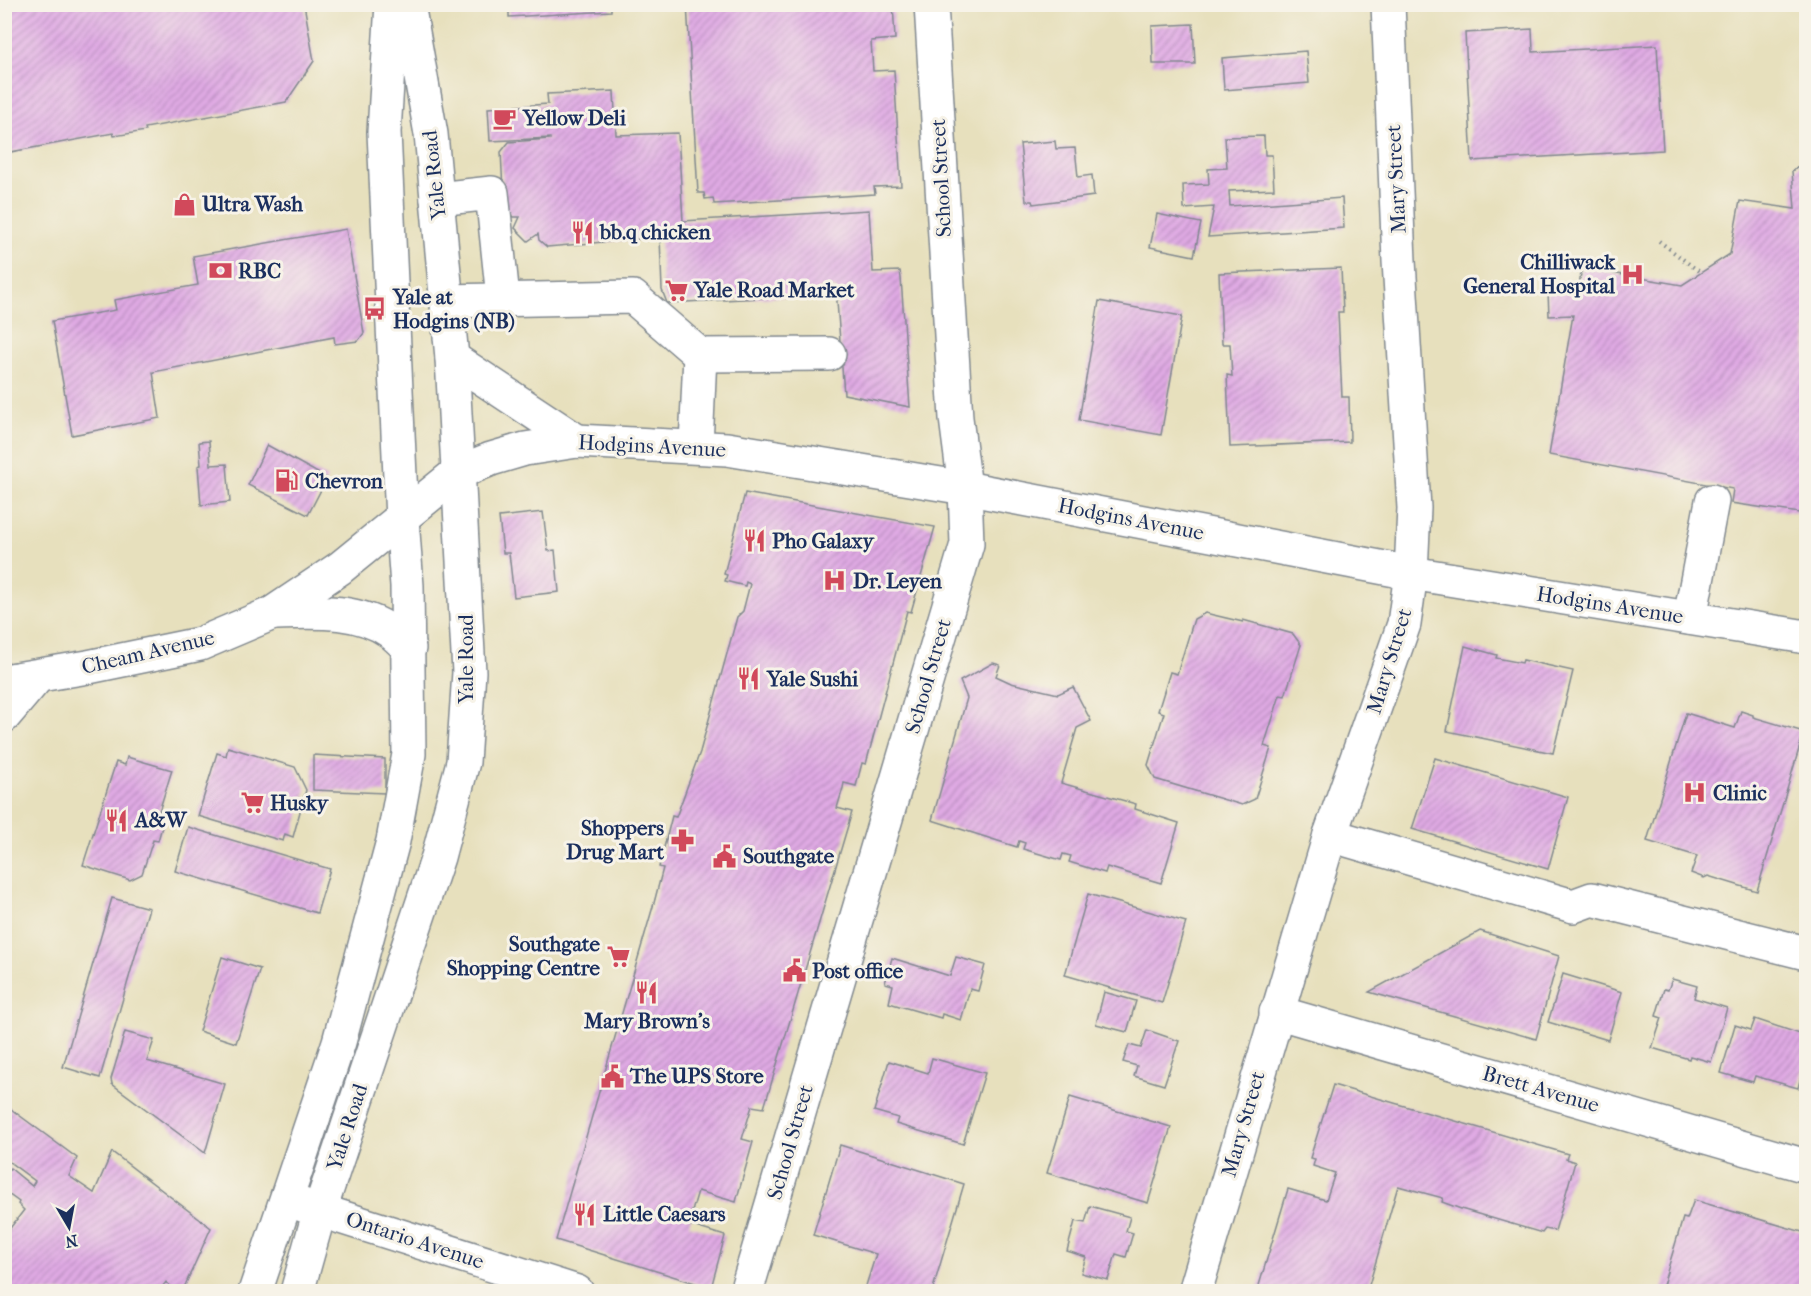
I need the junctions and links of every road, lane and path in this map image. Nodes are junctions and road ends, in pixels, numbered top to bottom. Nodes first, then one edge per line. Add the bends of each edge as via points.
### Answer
1 (392, 4) edge
2 (408, 4) edge
3 (931, 4) edge
4 (1388, 4) edge
5 (437, 199) junction
6 (1659, 241) dead end
7 (1701, 273) dead end
8 (503, 298) junction
9 (447, 301) junction
10 (829, 354) dead end
11 (700, 355) junction
12 (453, 358) junction
13 (577, 441) junction
14 (696, 446) junction
15 (457, 473) junction
16 (965, 488) junction
17 (1712, 501) dead end
18 (402, 519) junction
19 (1411, 573) junction
20 (273, 613) junction
21 (1690, 618) junction
22 (1806, 638) edge
23 (409, 648) junction
24 (38, 676) junction
25 (4, 681) edge
26 (4, 716) edge
27 (1330, 835) junction
28 (1806, 953) edge
29 (1276, 1012) junction
30 (1806, 1166) edge
31 (286, 1200) junction
32 (320, 1210) junction
33 (257, 1289) edge
34 (297, 1292) edge
35 (577, 1292) edge
36 (746, 1292) edge
37 (1195, 1292) edge

1 - 18 street, Yale Road via 384,132
2 - 5 street, Yale Road
3 - 16 street, School Street via 956,418
4 - 19 street, Mary Street via 1414,508
5 - 8 street via 492,193
5 - 9 street, Yale Road
6 - 7 path
8 - 9 street
8 - 11 street via 633,297
9 - 12 street, Yale Road
10 - 11 street
11 - 14 street
12 - 13 street
12 - 15 street, Yale Road
13 - 14 street, Hodgins Avenue
13 - 15 street, Hodgins Avenue via 525,449
14 - 16 street, Hodgins Avenue
15 - 18 street, Hodgins Avenue
15 - 32 street, Yale Road via 470,672 463,762 438,857
16 - 19 street, Hodgins Avenue
16 - 36 street, School Street via 967,544
17 - 21 street
18 - 20 street, Cheam Avenue via 340,568
18 - 23 street, Yale Road
19 - 21 street, Hodgins Avenue
19 - 27 street, Mary Street via 1404,624
20 - 23 street via 326,612 368,621 390,631
20 - 24 street, Cheam Avenue via 200,644
21 - 22 street, Hodgins Avenue
23 - 31 street, Yale Road via 409,754 393,841 339,1042
24 - 25 street, Cheam Avenue
24 - 26 street
27 - 28 street via 1573,906 1592,899
27 - 29 street, Mary Street
29 - 30 street, Brett Avenue
29 - 37 street, Mary Street
31 - 32 street, Ontario Avenue
31 - 33 street, Yale Road
32 - 34 street, Yale Road
32 - 35 street, Ontario Avenue

